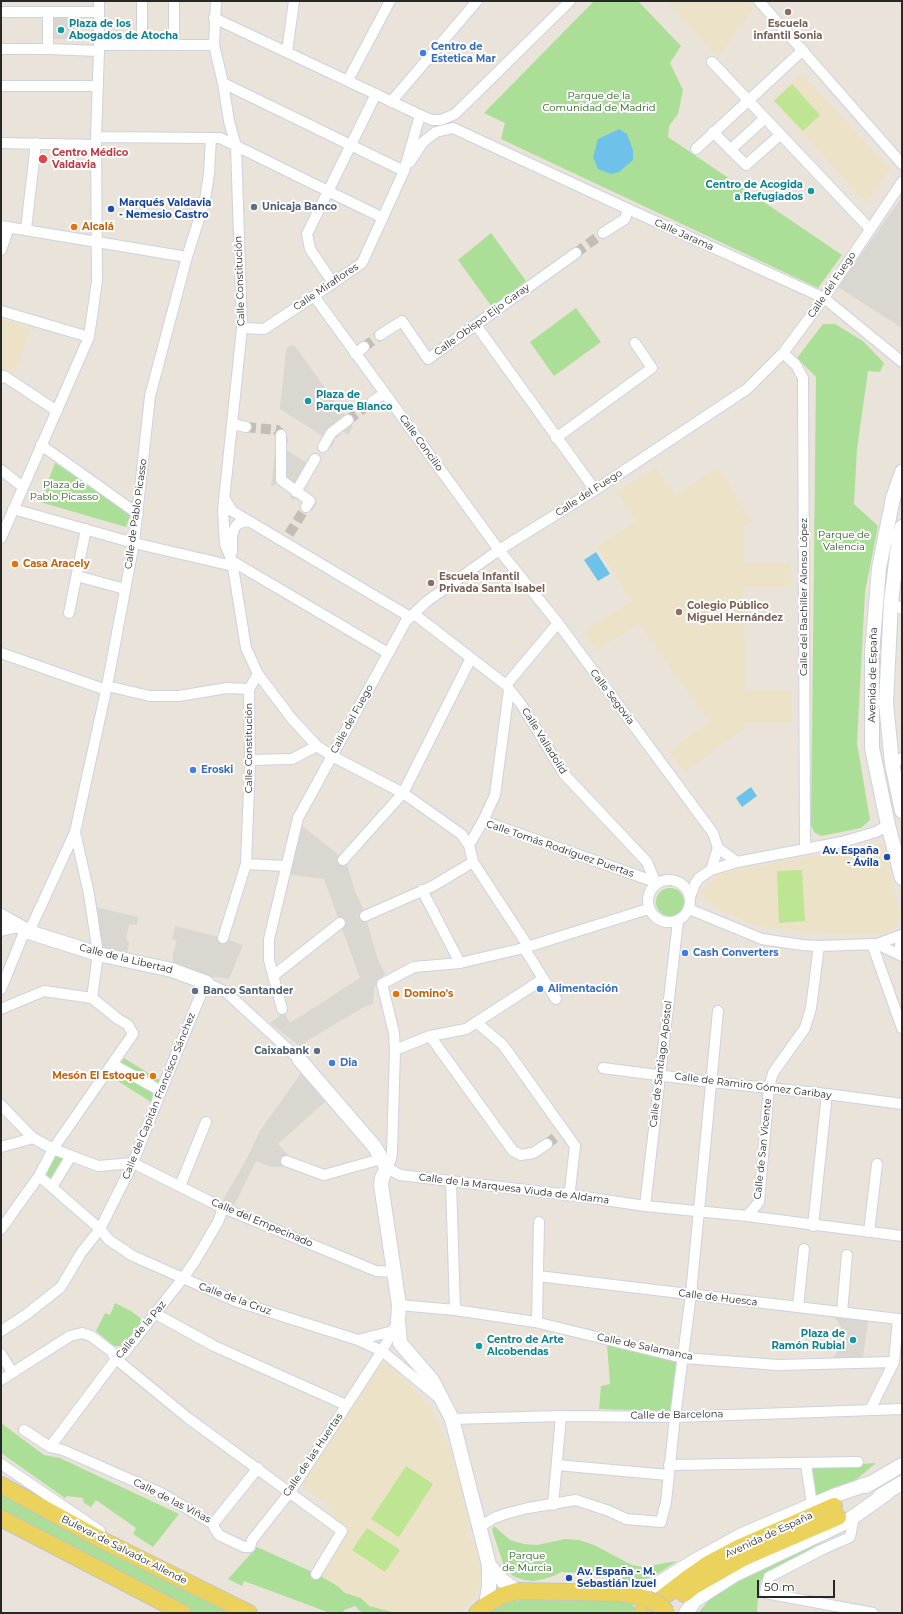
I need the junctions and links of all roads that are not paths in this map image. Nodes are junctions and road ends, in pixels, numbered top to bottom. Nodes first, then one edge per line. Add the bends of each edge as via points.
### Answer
1 (98, 1) edge
2 (142, 1) edge
3 (174, 1) edge
4 (216, 1) edge
5 (294, 1) edge
6 (390, 1) edge
7 (478, 1) edge
8 (570, 1) edge
9 (760, 2) edge
10 (1, 12) edge
11 (48, 12) junction
12 (98, 12) junction
13 (214, 18) junction
14 (174, 44) junction
15 (142, 45) junction
16 (214, 45) junction
17 (99, 48) junction
18 (1, 49) edge
19 (48, 49) junction
20 (803, 50) junction
21 (287, 52) junction
22 (712, 62) dead end
23 (348, 80) junction
24 (223, 83) junction
25 (1, 86) edge
26 (98, 86) junction
27 (376, 94) junction
28 (748, 101) junction
29 (391, 102) junction
30 (466, 103) junction
31 (420, 114) junction
32 (455, 114) junction
33 (764, 119) junction
34 (453, 128) junction
35 (713, 132) junction
36 (780, 135) junction
37 (212, 138) junction
38 (96, 141) junction
39 (1, 143) edge
40 (36, 143) junction
41 (351, 145) junction
42 (236, 146) junction
43 (696, 149) dead end
44 (730, 150) junction
45 (902, 164) edge
46 (404, 171) junction
47 (902, 182) edge
48 (328, 191) junction
49 (628, 209) junction
50 (383, 218) junction
51 (5, 226) edge
52 (26, 229) junction
53 (870, 229) junction
54 (603, 233) tunnel mouth
55 (98, 242) junction
56 (1, 250) edge
57 (576, 253) tunnel mouth
58 (187, 257) junction
59 (334, 283) junction
60 (314, 296) junction
61 (824, 298) junction
62 (1, 311) edge
63 (476, 325) junction
64 (242, 328) junction
65 (380, 335) tunnel mouth
66 (89, 337) junction
67 (635, 343) dead end
68 (783, 353) junction
69 (902, 362) edge
70 (1, 378) edge
71 (385, 393) junction
72 (373, 401) tunnel mouth
73 (56, 411) junction
74 (348, 420) tunnel mouth
75 (232, 424) junction
76 (246, 427) tunnel mouth
77 (281, 435) dead end
78 (556, 438) junction
79 (41, 445) junction
80 (323, 447) dead end
81 (316, 459) dead end
82 (1, 470) edge
83 (902, 472) edge
84 (23, 487) junction
85 (595, 490) junction
86 (296, 492) junction
87 (225, 499) junction
88 (306, 507) dead end
89 (13, 510) junction
90 (138, 514) junction
91 (248, 521) junction
92 (902, 527) edge
93 (86, 529) junction
94 (1, 538) edge
95 (134, 543) junction
96 (499, 550) junction
97 (232, 562) junction
98 (77, 576) junction
99 (125, 589) junction
100 (896, 605) edge
101 (69, 613) dead end
102 (412, 615) junction
103 (558, 623) junction
104 (1, 653) edge
105 (388, 653) junction
106 (471, 658) junction
107 (258, 674) junction
108 (106, 688) junction
109 (508, 688) junction
110 (248, 690) junction
111 (318, 746) junction
112 (332, 756) junction
113 (250, 760) junction
114 (897, 761) edge
115 (403, 793) junction
116 (902, 812) edge
117 (483, 821) junction
118 (888, 825) junction
119 (76, 832) junction
120 (469, 844) junction
121 (718, 848) junction
122 (805, 849) junction
123 (343, 860) dead end
124 (473, 862) junction
125 (737, 862) junction
126 (246, 864) junction
127 (285, 866) junction
128 (711, 870) junction
129 (902, 878) edge
130 (657, 883) junction
131 (422, 890) junction
132 (690, 897) junction
133 (648, 909) junction
134 (689, 909) junction
135 (1, 916) edge
136 (365, 916) dead end
137 (678, 921) junction
138 (340, 923) dead end
139 (24, 930) junction
140 (1, 931) edge
141 (902, 935) edge
142 (223, 938) dead end
143 (874, 944) junction
144 (819, 946) junction
145 (526, 947) junction
146 (902, 951) edge
147 (98, 954) junction
148 (902, 956) edge
149 (460, 963) junction
150 (273, 976) junction
151 (543, 979) junction
152 (207, 983) junction
153 (1, 989) edge
154 (92, 998) junction
155 (556, 999) dead end
156 (1, 1009) edge
157 (282, 1009) dead end
158 (718, 1011) dead end
159 (476, 1022) junction
160 (902, 1028) edge
161 (430, 1036) junction
162 (395, 1050) junction
163 (299, 1059) joint
164 (112, 1064) junction
165 (603, 1068) dead end
166 (659, 1075) junction
167 (711, 1082) junction
168 (769, 1087) junction
169 (161, 1091) junction
170 (827, 1094) junction
171 (902, 1104) edge
172 (1, 1106) edge
173 (206, 1122) dead end
174 (33, 1138) junction
175 (547, 1144) tunnel mouth
176 (1, 1147) edge
177 (53, 1149) junction
178 (71, 1156) junction
179 (286, 1161) dead end
180 (133, 1163) junction
181 (384, 1164) junction
182 (877, 1164) dead end
183 (39, 1176) junction
184 (451, 1181) junction
185 (180, 1186) junction
186 (52, 1187) junction
187 (564, 1195) junction
188 (645, 1206) junction
189 (223, 1208) junction
190 (698, 1212) junction
191 (747, 1216) junction
192 (539, 1222) dead end
193 (813, 1226) junction
194 (1, 1229) edge
195 (100, 1229) junction
196 (868, 1232) junction
197 (902, 1236) edge
198 (804, 1249) dead end
199 (847, 1256) dead end
200 (395, 1272) junction
201 (538, 1276) junction
202 (183, 1278) junction
203 (691, 1294) junction
204 (399, 1305) junction
205 (798, 1307) junction
206 (455, 1310) junction
207 (842, 1312) junction
208 (156, 1314) junction
209 (537, 1322) junction
210 (396, 1326) junction
211 (1, 1331) edge
212 (358, 1340) junction
213 (382, 1351) junction
214 (1, 1354) edge
215 (683, 1358) junction
216 (116, 1359) junction
217 (894, 1362) junction
218 (12, 1372) junction
219 (1, 1380) edge
220 (443, 1401) junction
221 (346, 1405) junction
222 (902, 1409) edge
223 (870, 1410) junction
224 (561, 1416) junction
225 (674, 1416) junction
226 (452, 1419) junction
227 (24, 1430) dead end
228 (50, 1447) junction
229 (858, 1462) dead end
230 (1, 1464) edge
231 (806, 1464) junction
232 (557, 1465) junction
233 (902, 1465) edge
234 (258, 1468) junction
235 (669, 1470) junction
236 (873, 1482) junction
237 (902, 1483) edge
238 (1, 1485) edge
239 (290, 1492) junction
240 (553, 1505) junction
241 (812, 1505) junction
242 (842, 1513) junction
243 (1, 1518) edge
244 (213, 1524) junction
245 (480, 1526) junction
246 (489, 1565) junction
247 (161, 1569) junction
248 (316, 1574) dead end
249 (517, 1592) junction
250 (640, 1602) edge
251 (481, 1609) edge
252 (182, 1613) edge
253 (249, 1613) edge
254 (659, 1613) edge
255 (667, 1613) edge
256 (686, 1613) edge
257 (873, 1613) edge

1 - 12 street
2 - 15 street
3 - 14 street
4 - 13 street, Calle Constitución
5 - 21 street
6 - 23 street
7 - 29 street
8 - 30 street
9 - 20 street
10 - 11 street
11 - 12 street
11 - 19 street
12 - 17 street
13 - 16 street, Calle Constitución
13 - 21 street
14 - 15 street
14 - 16 street
15 - 17 street
16 - 24 street, Calle Constitución
17 - 19 street
17 - 26 street
18 - 19 street
20 - 28 street
20 - 45 street
21 - 23 street
22 - 28 street
23 - 27 street
24 - 41 street
24 - 42 street, Calle Constitución
25 - 26 street
26 - 38 street
27 - 29 street
27 - 41 street
28 - 33 street
28 - 35 street
29 - 31 street
30 - 32 street
30 - 34 street
31 - 32 street via 432,120 441,120
31 - 46 street, Calle Miraflores
32 - 34 street
33 - 36 street
33 - 44 street
34 - 46 street, Calle Miraflores via 436,132 423,142
34 - 49 street, Calle Jarama
35 - 43 street
35 - 44 street
36 - 44 street via 746,165
36 - 53 street
37 - 38 street
37 - 42 street via 220,138
37 - 58 street, Calle de Pablo Picasso via 205,200
38 - 40 street
38 - 55 street
39 - 40 street
40 - 52 street
41 - 46 street
41 - 48 street
42 - 48 street
42 - 64 street, Calle Constitución
46 - 50 street, Calle Miraflores
47 - 53 street, Calle del Fuego
48 - 50 street
48 - 59 street via 307,234 310,249
49 - 54 street via 625,219
49 - 61 street, Calle Jarama
50 - 59 street, Calle Miraflores via 362,263
51 - 52 street
51 - 56 street
52 - 55 street
53 - 61 street, Calle del Fuego
55 - 58 street
55 - 66 street via 98,281
57 - 63 street, Calle Obispo Eijo Garay
58 - 90 street, Calle de Pablo Picasso via 150,396
59 - 60 street, Calle Miraflores
60 - 64 street, Calle Miraflores via 264,329
60 - 71 street, Calle Concilio via 359,350
61 - 68 street, Calle del Fuego
61 - 69 street, Calle Jarama
62 - 66 street
63 - 65 street, Calle Obispo Eijo Garay via 428,359 402,320
63 - 78 street
64 - 75 street, Calle Constitución
66 - 73 street
67 - 78 street via 652,368
68 - 85 street, Calle del Fuego via 747,390
68 - 122 street, Calle del Bachiller Alonso López via 796,365 803,378
70 - 73 street via 4,376
71 - 72 street
71 - 96 street, Calle Concilio
73 - 79 street
74 - 80 street via 331,433
75 - 76 street
75 - 87 street, Calle Constitución
77 - 86 street via 281,480
78 - 85 street
79 - 84 street
79 - 90 street
81 - 86 street
82 - 84 street
83 - 118 main road, Avenida de España via 893,498 879,568 872,653 872,748
84 - 89 street
85 - 96 street, Calle del Fuego
86 - 88 street via 310,501
87 - 91 street, Calle Valladolid via 232,511
87 - 97 street, Calle Constitución via 225,544
89 - 93 street
89 - 94 street
90 - 95 street, Calle de Pablo Picasso
91 - 97 street, Calle Constitución via 235,527 232,535
91 - 102 street, Calle Valladolid via 287,538
92 - 100 main road, Avenida de España via 899,538
93 - 95 street
93 - 98 street
95 - 97 street
95 - 99 street, Calle de Pablo Picasso
96 - 102 street, Calle del Fuego via 426,602
96 - 103 street, Calle Segovia
97 - 105 street
97 - 107 street, Calle Constitución via 246,648
98 - 99 street
98 - 101 street
99 - 108 street, Calle de Pablo Picasso
100 - 114 main road, Avenida de España via 886,703
102 - 105 street, Calle del Fuego
102 - 106 street, Calle Valladolid
103 - 109 street
103 - 121 street, Calle Segovia via 713,833
104 - 108 street
105 - 112 street, Calle del Fuego
106 - 109 street, Calle Valladolid
106 - 115 street
107 - 110 street, Calle Constitución
107 - 111 street via 292,719
108 - 110 street via 150,696 179,696 227,688
108 - 119 street, Calle de Pablo Picasso
109 - 117 street via 495,795
109 - 130 street, Calle Valladolid via 564,774 647,862
110 - 113 street, Calle Constitución
111 - 112 street
111 - 113 street via 292,759
112 - 115 street
112 - 127 street, Calle del Fuego via 298,818
113 - 126 street, Calle Constitución
114 - 116 main road, Avenida de España
115 - 120 street via 461,834
115 - 123 street
117 - 120 street, Calle Tomás Rodríguez Puertas
117 - 130 street, Calle Tomás Rodríguez Puertas
118 - 122 street via 876,832 842,842
118 - 129 main road, Avenida de España
119 - 139 street, Calle de Pablo Picasso
119 - 147 street
120 - 124 street
121 - 125 street
121 - 128 street
122 - 125 street
124 - 131 street
124 - 145 street
125 - 128 street
126 - 127 street
126 - 142 street, Calle Constitución
127 - 150 street, Calle del Fuego via 269,940 269,960
128 - 132 street via 699,878
130 - 132 street via 671,880 678,882
130 - 133 street via 650,893
131 - 136 street
131 - 149 street
132 - 134 street
133 - 137 street via 659,920 672,923
133 - 145 street
134 - 137 street
134 - 144 street via 762,939
135 - 139 main road, Calle de la Libertad
137 - 166 street, Calle de Santiago Apóstol
138 - 150 street
139 - 140 street
139 - 147 main road, Calle de la Libertad
139 - 153 street, Calle de Pablo Picasso
141 - 143 street
141 - 146 street
143 - 144 street
143 - 148 street
143 - 160 street
144 - 168 street, Calle de San Vicente via 811,1008 805,1028 773,1073
145 - 149 street
145 - 151 street
147 - 152 main road, Calle de la Libertad via 172,970
147 - 154 street
149 - 162 street via 414,967 382,984 394,1033
150 - 157 street, Calle del Fuego
151 - 155 street
151 - 159 street
152 - 163 street via 226,992
152 - 169 street, Calle del Capitán Francisco Sánchez
154 - 156 street via 44,991
154 - 164 street via 128,1025 133,1034
158 - 167 street
159 - 161 street via 466,1029
159 - 187 street via 503,1045 561,1134 575,1146 570,1190
161 - 162 street
161 - 175 street via 514,1151 520,1155 533,1153
162 - 181 street via 392,1153 391,1159
163 - 181 main road via 374,1146
164 - 169 street
164 - 177 street
165 - 166 street, Calle de Ramiro Gómez Garibay
166 - 167 street, Calle de Ramiro Gómez Garibay
166 - 188 street, Calle de Santiago Apóstol
167 - 168 street, Calle de Ramiro Gómez Garibay
167 - 190 street
168 - 170 street, Calle de Ramiro Gómez Garibay
168 - 191 street, Calle de San Vicente via 759,1202
169 - 180 street, Calle del Capitán Francisco Sánchez
170 - 171 street, Calle de Ramiro Gómez Garibay
170 - 193 street
172 - 174 street
173 - 185 street
174 - 176 street
174 - 177 street
177 - 178 street
177 - 183 street
178 - 180 street via 98,1166
178 - 186 street
179 - 181 street via 324,1174
180 - 185 street, Calle del Empecinado
180 - 195 street, Calle del Capitán Francisco Sánchez
181 - 184 street, Calle de la Marquesa Viuda de Aldama via 400,1175
181 - 200 main road via 381,1185
182 - 196 street
183 - 186 street, Calle de la Cruz
183 - 194 street
184 - 187 street, Calle de la Marquesa Viuda de Aldama
184 - 206 street
185 - 189 street, Calle del Empecinado
186 - 195 street, Calle de la Cruz
187 - 188 street, Calle de la Marquesa Viuda de Aldama
188 - 190 street, Calle de la Marquesa Viuda de Aldama
189 - 200 street, Calle del Empecinado via 376,1271
189 - 202 street, Calle de la Paz via 218,1222
190 - 191 street, Calle de la Marquesa Viuda de Aldama
190 - 203 street
191 - 193 street, Calle de la Marquesa Viuda de Aldama
192 - 201 street
193 - 196 street, Calle de la Marquesa Viuda de Aldama
195 - 202 street, Calle de la Cruz via 109,1240 133,1256
195 - 211 street, Calle del Capitán Francisco Sánchez via 61,1287
196 - 197 street, Calle de la Marquesa Viuda de Aldama
198 - 205 street
199 - 207 street
200 - 204 main road
201 - 203 street, Calle de Huesca
201 - 209 street
202 - 208 street, Calle de la Paz
202 - 212 street, Calle de la Cruz via 235,1300
203 - 205 street, Calle de Huesca
203 - 215 street
204 - 206 street, Calle de Salamanca
204 - 210 main road
205 - 207 street, Calle de Huesca
206 - 209 street, Calle de Salamanca
207 - 217 street, Calle de Huesca via 898,1319
208 - 216 street, Calle de la Paz via 125,1352
208 - 221 street via 214,1346
209 - 215 street, Calle de Salamanca
210 - 212 street
210 - 213 street, Calle de las Huertas
210 - 220 main road via 400,1343 432,1380
212 - 213 street, Calle de la Cruz
213 - 220 street, Calle de la Cruz
213 - 221 street, Calle de las Huertas
214 - 218 street
215 - 217 street, Calle de Salamanca via 778,1365
215 - 225 street
216 - 218 street via 111,1351 91,1336 82,1333 70,1336
216 - 228 street, Calle de la Paz
216 - 234 street via 188,1418
217 - 223 street
218 - 219 street
220 - 226 main road
221 - 239 street, Calle de las Huertas
222 - 223 street, Calle de Barcelona
223 - 225 street, Calle de Barcelona
224 - 225 street, Calle de Barcelona
224 - 226 street, Calle de Barcelona
224 - 232 street
225 - 235 street
226 - 245 main road
227 - 228 street, Calle de las Viñas
228 - 244 street, Calle de las Viñas via 64,1450 161,1493
229 - 231 street
230 - 247 street
231 - 235 street
231 - 241 street
232 - 235 street
232 - 240 street
233 - 236 main road, Avenida de España
234 - 239 street
234 - 244 street, Calle de las Viñas
235 - 240 street via 661,1522 626,1519 609,1510 576,1500
236 - 241 main road
236 - 242 main road, Avenida de España
237 - 242 main road, Avenida de España via 887,1493
238 - 247 main road, Bulevar de Salvador Allende
239 - 244 street, Calle de las Huertas via 252,1540 250,1547 244,1547 219,1535
239 - 248 street via 342,1531
240 - 245 street via 505,1514
241 - 250 main road via 742,1535 693,1562 648,1590
242 - 250 main road, Avenida de España via 738,1548 683,1581
242 - 254 main road, Avenida de España via 743,1558 694,1586
242 - 256 main road via 821,1535 734,1575 695,1600
242 - 257 street via 850,1537 768,1577 765,1593
243 - 252 main road
245 - 246 main road
246 - 249 main road
246 - 251 main road via 489,1586
247 - 253 main road, Bulevar de Salvador Allende
249 - 250 main road
249 - 251 main road via 501,1596
250 - 255 main road, bridge via 660,1605

